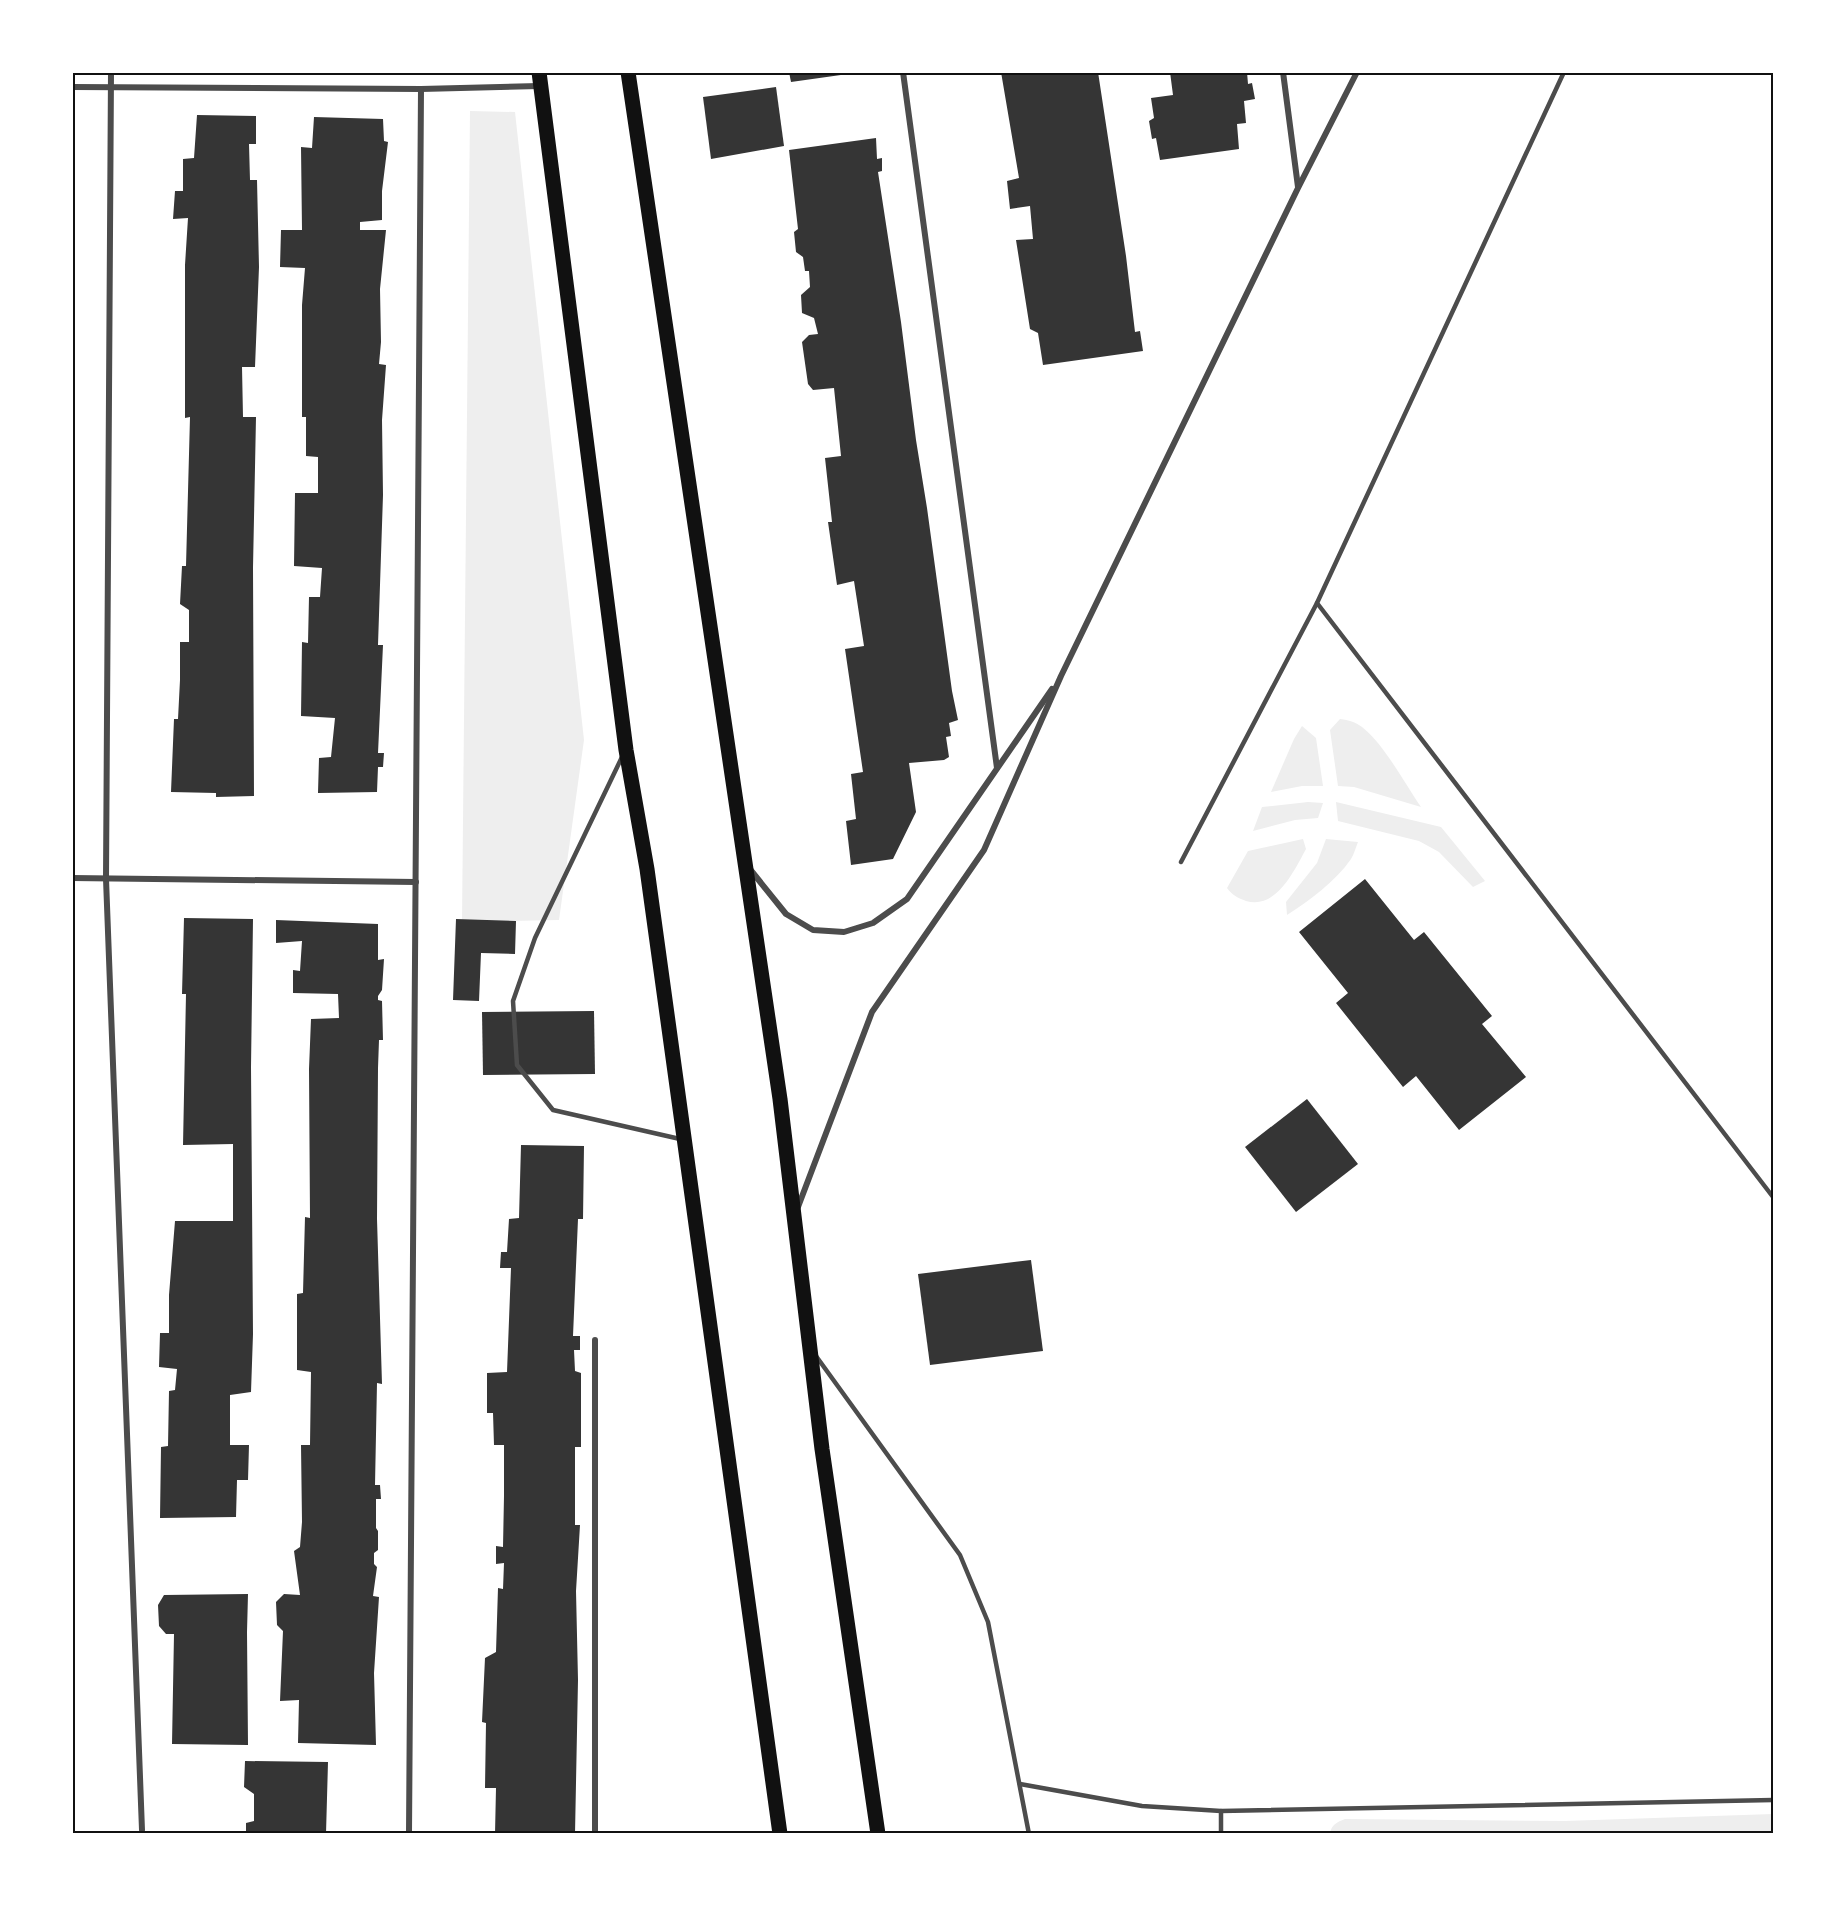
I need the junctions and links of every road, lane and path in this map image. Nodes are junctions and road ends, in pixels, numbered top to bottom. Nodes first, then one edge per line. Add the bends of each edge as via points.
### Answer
1 (111, 72) edge
2 (628, 72) edge
3 (903, 72) edge
4 (1283, 72) edge
5 (1357, 72) edge
6 (1564, 72) edge
7 (540, 79) edge
8 (72, 87) edge
9 (110, 87) junction
10 (422, 89) junction
11 (1298, 188) junction
12 (1317, 603) junction
13 (1061, 676) junction
14 (626, 750) junction
15 (997, 768) junction
16 (745, 862) junction
17 (1181, 862) dead end
18 (72, 878) edge
19 (106, 879) junction
20 (416, 882) junction
21 (685, 1140) junction
22 (1773, 1197) edge
23 (794, 1215) junction
24 (595, 1340) dead end
25 (810, 1349) junction
26 (1020, 1784) junction
27 (1773, 1800) edge
28 (1221, 1810) junction
29 (142, 1830) dead end
30 (409, 1834) edge
31 (595, 1834) edge
32 (780, 1834) edge
33 (878, 1834) edge
34 (1029, 1834) edge
35 (1221, 1834) edge

1 - 9 street
2 - 16 main road
3 - 15 street
4 - 11 street
5 - 11 street
6 - 12 lane
7 - 10 street
7 - 14 main road
8 - 9 street
9 - 10 street
9 - 19 street
10 - 20 street
11 - 13 street
12 - 17 lane
12 - 22 lane
13 - 15 street
13 - 23 street via 984,850 872,1012
14 - 21 main road via 648,869
14 - 21 lane via 536,938 513,1001 517,1065 553,1110
15 - 16 street via 907,898 873,923 844,933 813,930 786,914
16 - 23 main road
18 - 19 street
19 - 20 street
19 - 29 street
20 - 30 street
21 - 32 main road
23 - 25 main road
24 - 31 street
25 - 26 lane via 960,1555 988,1622
25 - 33 main road
26 - 28 lane via 1142,1806
26 - 34 lane
27 - 28 lane
28 - 35 lane

